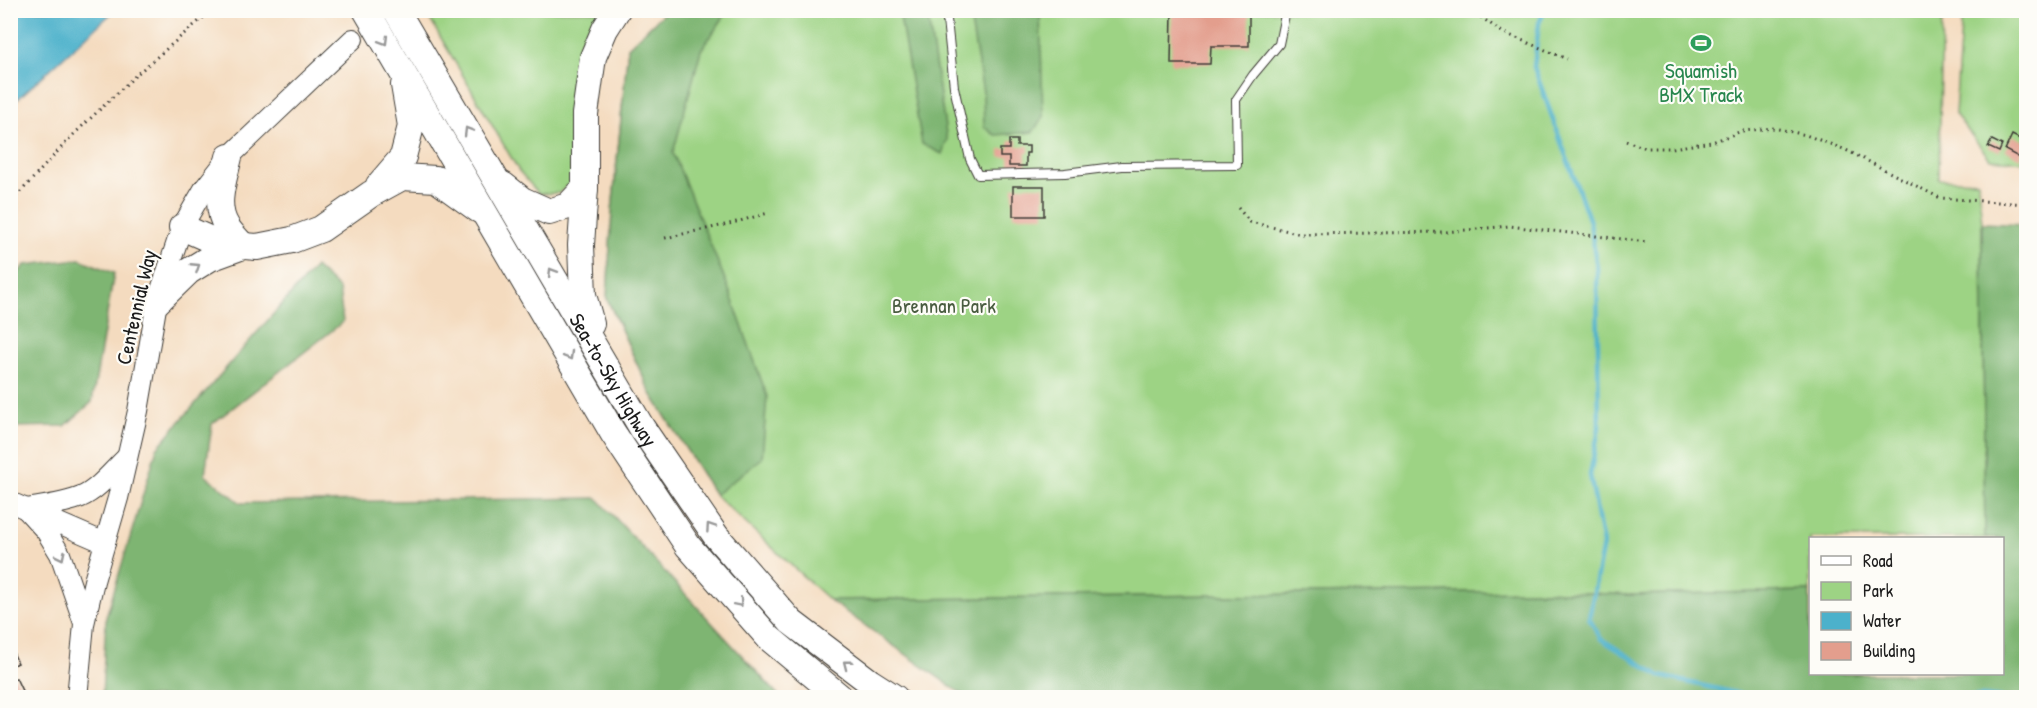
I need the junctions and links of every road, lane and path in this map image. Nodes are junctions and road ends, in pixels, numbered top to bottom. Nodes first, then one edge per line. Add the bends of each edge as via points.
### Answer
1 (212, 10) edge
2 (366, 10) edge
3 (396, 10) edge
4 (617, 10) edge
5 (946, 10) edge
6 (1286, 10) edge
7 (1471, 10) edge
8 (353, 39) dead end
9 (1567, 59) dead end
10 (402, 71) junction
11 (1626, 141) dead end
12 (229, 157) junction
13 (497, 181) junction
14 (585, 188) junction
15 (371, 194) junction
16 (2026, 204) edge
17 (10, 207) edge
18 (1238, 208) dead end
19 (768, 213) dead end
20 (487, 215) junction
21 (182, 227) junction
22 (665, 238) dead end
23 (1648, 242) dead end
24 (243, 246) junction
25 (157, 302) junction
26 (597, 348) junction
27 (128, 456) junction
28 (18, 506) edge
29 (105, 543) junction
30 (84, 624) junction
31 (77, 698) edge
32 (841, 698) edge
33 (895, 698) edge

1 - 17 path via 71,137
2 -> 10 highway, Sea-to-Sky Highway
13 -> 3 highway, Sea-to-Sky Highway
4 - 14 highway via 604,28 588,82
5 - 6 lane via 954,87 970,159 978,175 1065,173 1122,166 1237,165 1236,100 1279,44
7 - 9 path via 1502,32
8 - 12 street, Centennial Way
10 - 15 highway via 411,126 403,157
10 - 20 highway, Sea-to-Sky Highway
11 - 16 path via 1646,148 1672,148 1712,142 1742,131 1774,128 1846,150 1940,198
12 - 21 street, Centennial Way
12 - 24 highway via 220,196 221,214
13 - 14 highway via 522,200 549,212 568,206
26 -> 13 highway, Sea-to-Sky Highway
14 - 26 highway via 583,295
15 - 20 highway via 402,177 436,179
15 - 24 highway via 321,229 292,240
18 - 23 path via 1250,222 1301,234 1445,232 1509,226
19 - 22 path
20 -> 32 highway, Sea-to-Sky Highway via 613,433 688,546 769,638
21 - 24 highway via 220,244
21 - 25 street, Centennial Way
25 -> 24 highway via 189,271
25 - 27 street, Centennial Way
33 -> 26 highway, Sea-to-Sky Highway via 791,622 716,536 642,428
27 - 28 street via 82,497 62,503
27 - 29 street, Centennial Way
28 - 29 street
28 -> 30 street via 46,531 60,554
29 - 30 street, Centennial Way
30 - 31 street, Centennial Way

